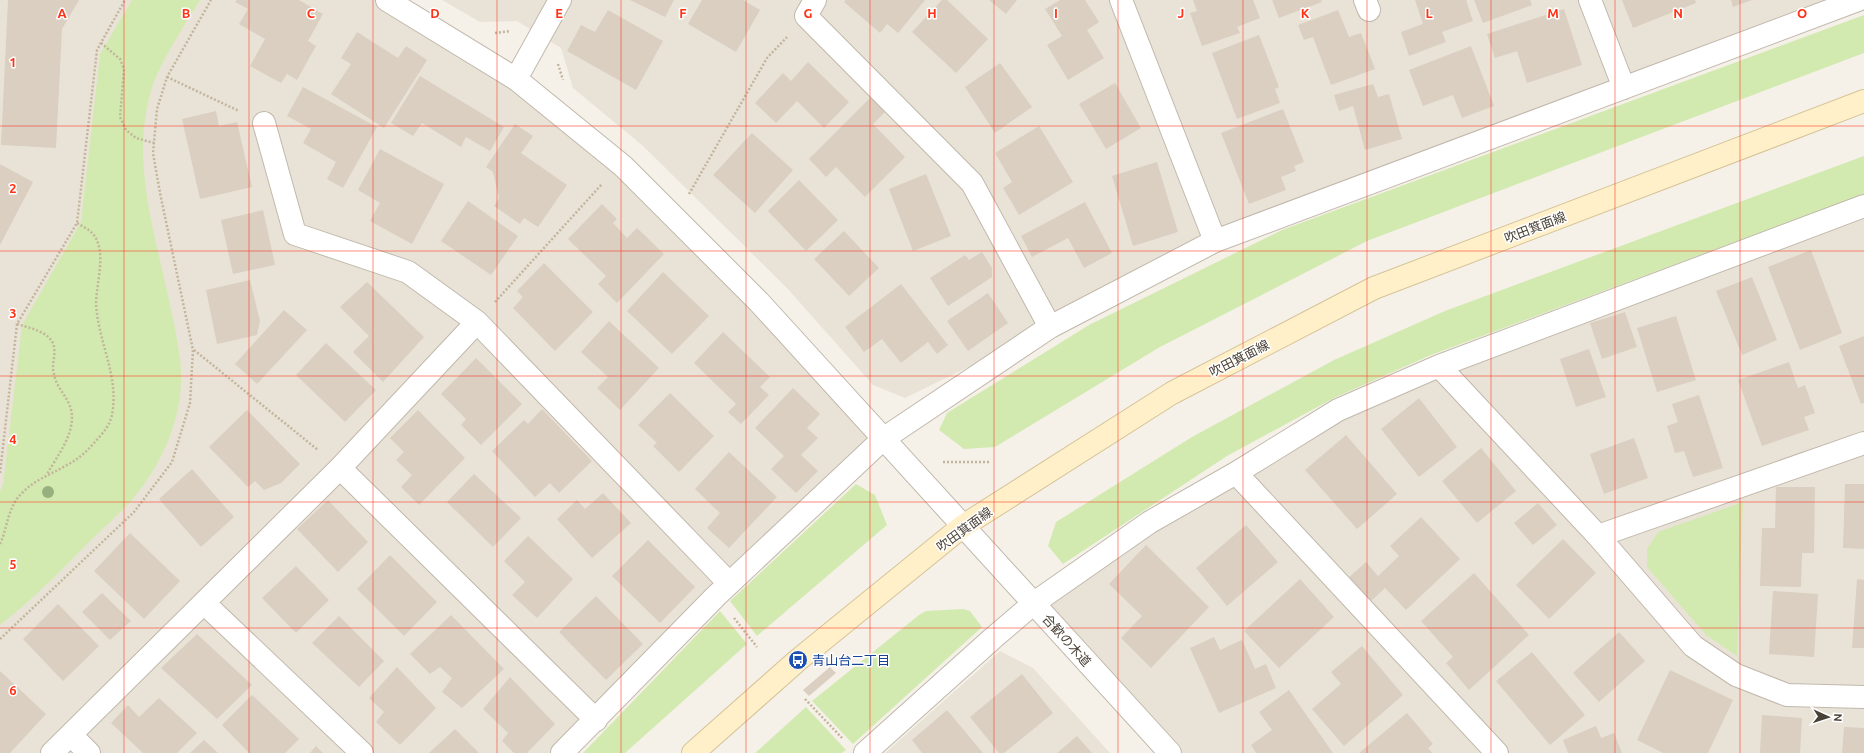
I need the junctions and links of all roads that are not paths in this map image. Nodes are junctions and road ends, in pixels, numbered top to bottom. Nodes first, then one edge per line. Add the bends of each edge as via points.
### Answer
1 (387, 0) edge
2 (560, 0) edge
3 (1121, 0) edge
4 (1590, 0) edge
5 (1858, 0) edge
6 (1820, 7) edge
7 (811, 8) edge
8 (516, 79) junction
9 (1624, 88) junction
10 (1864, 101) edge
11 (264, 123) road end
12 (1864, 206) edge
13 (1215, 241) junction
14 (477, 322) junction
15 (1050, 327) junction
16 (1439, 366) junction
17 (883, 439) junction
18 (1864, 443) edge
19 (340, 468) junction
20 (1236, 473) junction
21 (964, 526) junction
22 (1598, 536) junction
23 (723, 590) junction
24 (204, 603) junction
25 (1034, 603) junction
26 (1864, 697) edge
27 (596, 720) junction
28 (71, 735) junction
29 (52, 753) edge
30 (89, 753) edge
31 (362, 753) edge
32 (562, 753) edge
33 (693, 753) edge
34 (865, 753) edge
35 (1170, 753) edge
36 (1497, 753) edge

1 - 8 street, 合歓の木道
2 - 8 street
3 - 13 street
4 - 9 street
5 - 6 street
6 - 9 street
7 - 15 street via 972,183
8 - 17 street, 合歓の木道 via 628,171 760,302
9 - 13 street
10 - 21 main road, 吹田箕面線 via 1374,288 1172,393
11 - 14 street via 295,234 408,272
12 - 16 street
13 - 15 street
14 - 19 street
14 - 23 street
15 - 17 street
16 - 20 street via 1338,410
16 - 22 street
17 - 21 street, 合歓の木道
17 - 23 street
18 - 22 street
19 - 24 street
19 - 27 street
20 - 25 street via 1150,522
20 - 36 street
21 - 25 street, 合歓の木道
21 - 33 main road, 吹田箕面線 via 798,660
22 - 26 street via 1693,646 1736,675 1787,695
23 - 27 street
24 - 28 street
24 - 31 street
25 - 34 street
25 - 35 street, 合歓の木道
27 - 32 street
28 - 29 street
28 - 30 street

